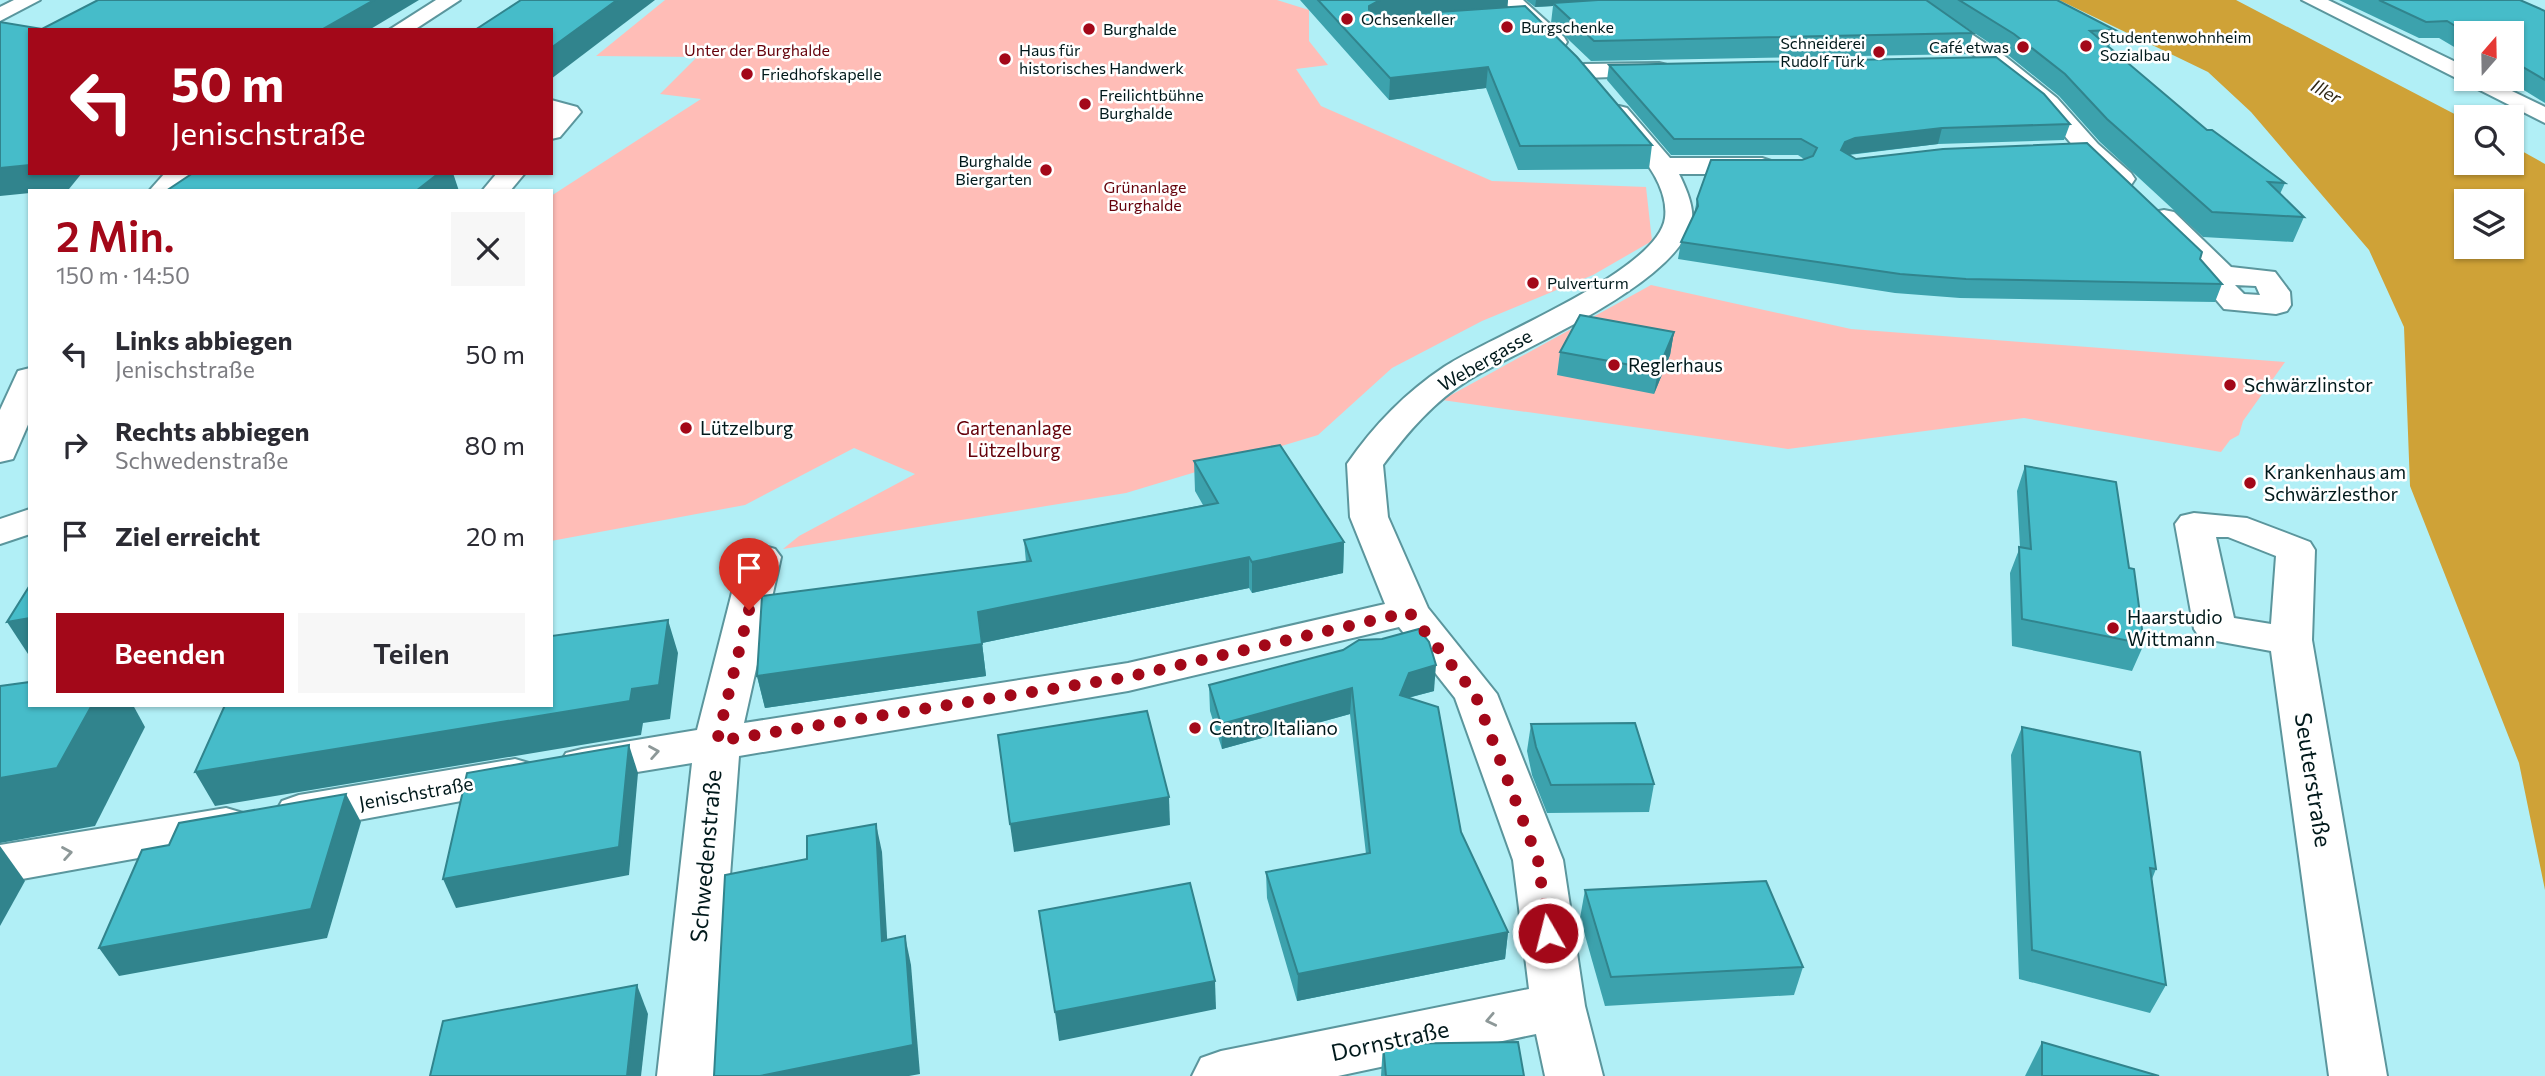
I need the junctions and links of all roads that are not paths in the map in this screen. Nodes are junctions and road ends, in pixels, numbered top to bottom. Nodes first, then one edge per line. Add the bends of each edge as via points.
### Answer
1 (30, 0) edge
2 (450, 0) edge
3 (1907, 0) edge
4 (2312, 0) edge
5 (1526, 12) edge
6 (0, 15) edge
7 (402, 28) edge
8 (1998, 62) junction
9 (1958, 63) edge
10 (1678, 69) edge
11 (1584, 71) junction
12 (2454, 71) edge
13 (2494, 91) edge
14 (553, 108) edge
15 (2545, 116) edge
16 (553, 130) edge
17 (2089, 149) junction
18 (2062, 150) edge
19 (1663, 166) junction
20 (1784, 166) edge
21 (178, 175) edge
22 (510, 175) edge
23 (164, 189) edge
24 (497, 189) edge
25 (2222, 275) dead end
26 (28, 383) edge
27 (0, 451) edge
28 (28, 521) edge
29 (0, 533) edge
30 (761, 557) dead end
31 (1409, 612) junction
32 (2291, 640) junction
33 (717, 741) junction
34 (0, 864) edge
35 (1558, 1006) junction
36 (686, 1076) edge
37 (1221, 1076) edge
38 (1574, 1076) edge
39 (2358, 1076) edge

1 - 6 street
2 - 7 street
3 - 8 street
4 - 12 street
5 - 11 street, Webergasse
8 - 9 street
8 - 17 street via 2049,103
10 - 11 street
11 - 19 street, Webergasse
13 - 15 street
14 - 16 street via 569,112
17 - 18 street
17 - 25 street
19 - 20 street
19 - 31 street, Webergasse via 1679,222 1654,259 1619,284 1457,373 1403,415 1365,464 1369,517
21 - 23 street
22 - 24 street
26 - 27 street
28 - 29 street
30 - 33 street, Schwedenstraße
31 - 33 street, Jenischstraße via 1128,677
31 - 35 street, Webergasse via 1475,694 1538,860
32 - 32 street, Seuterstraße via 2296,550 2234,526 2194,524 2216,629
32 - 39 street, Seuterstraße
34 -> 33 street, Jenischstraße
33 - 36 street, Schwedenstraße
35 -> 37 street, Dornstraße
35 - 38 street, Webergasse

